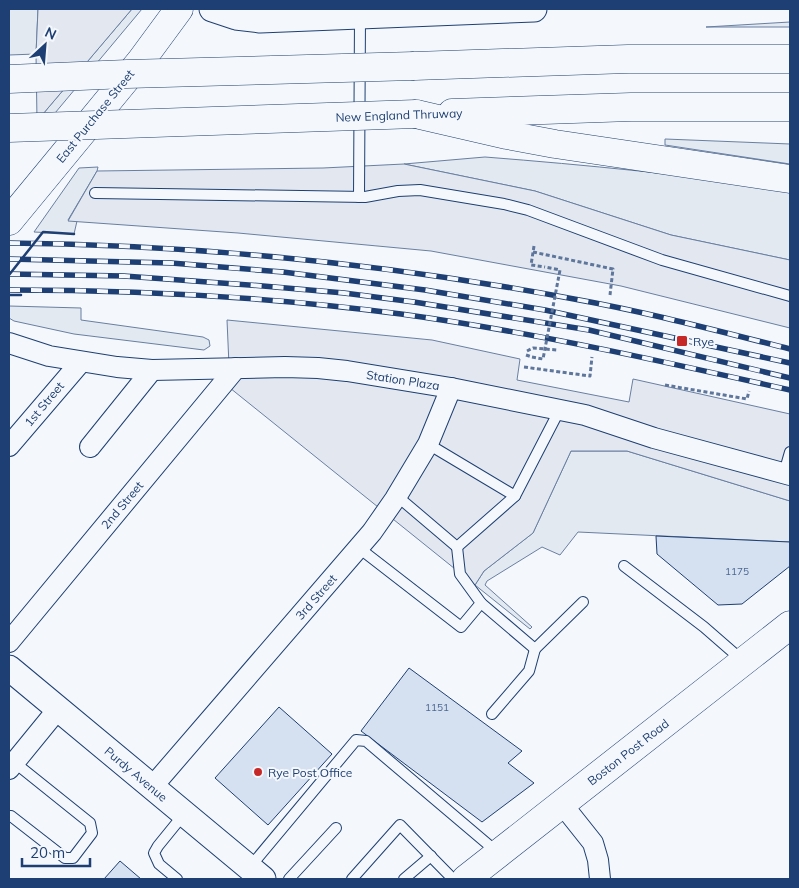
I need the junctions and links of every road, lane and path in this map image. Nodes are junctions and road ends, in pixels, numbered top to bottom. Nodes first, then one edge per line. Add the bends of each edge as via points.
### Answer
1 (179, 9) edge
2 (212, 9) edge
3 (534, 9) edge
4 (331, 13) edge
5 (360, 16) junction
6 (790, 59) edge
7 (9, 80) edge
8 (790, 107) edge
9 (416, 114) junction
10 (9, 128) edge
11 (790, 179) edge
12 (95, 193) dead end
13 (359, 197) junction
14 (9, 221) edge
15 (534, 246) dead end
16 (533, 252) junction
17 (610, 295) dead end
18 (790, 296) edge
19 (9, 343) edge
20 (557, 350) dead end
21 (592, 357) dead end
22 (80, 362) junction
23 (524, 367) dead end
24 (236, 368) junction
25 (152, 370) junction
26 (665, 385) dead end
27 (452, 388) junction
28 (749, 391) dead end
29 (560, 409) junction
30 (428, 444) junction
31 (9, 446) edge
32 (90, 447) dead end
33 (790, 452) edge
34 (787, 474) edge
35 (397, 496) junction
36 (515, 496) junction
37 (457, 547) junction
38 (359, 548) junction
39 (624, 566) dead end
40 (583, 602) dead end
41 (481, 603) junction
42 (790, 625) edge
43 (9, 642) edge
44 (535, 649) junction
45 (744, 661) junction
46 (9, 668) edge
47 (58, 709) junction
48 (492, 714) dead end
49 (12, 765) edge
50 (152, 787) junction
51 (562, 804) junction
52 (184, 814) junction
53 (11, 816) dead end
54 (336, 828) dead end
55 (499, 853) junction
56 (430, 856) junction
57 (256, 874) edge
58 (177, 879) edge
59 (289, 879) edge
60 (352, 879) edge
61 (404, 879) edge
62 (453, 879) edge
63 (466, 879) edge
64 (600, 879) edge

1 - 14 main road, East Purchase Street via 140,62
2 - 4 street via 260,20
3 - 5 street
4 - 5 street
5 - 13 lane
6 - 7 main road, bridge via 628,59
8 - 9 main road, New England Thruway
9 - 10 main road, New England Thruway, bridge
9 - 11 main road via 555,144
12 - 13 lane
13 - 18 lane via 420,190 504,204 662,260
15 - 16 path
16 - 17 path via 613,269
16 - 20 path, bridge via 531,265 560,270 543,359 526,353 533,348
19 - 22 street, Station Plaza
21 - 23 path via 590,376
22 - 25 street, Station Plaza
22 - 31 street, 1st Street
24 - 25 street, Station Plaza
24 - 27 street, Station Plaza via 347,370
24 - 43 street, 2nd Street
25 - 32 street
26 - 28 path via 747,399
27 - 29 street, Station Plaza
27 - 30 street, 3rd Street
29 - 34 street, Station Plaza
29 - 36 lane
30 - 35 street, 3rd Street
30 - 36 lane
33 - 34 lane
35 - 37 lane
35 - 38 street, 3rd Street
36 - 37 lane
37 - 41 lane via 460,574
38 - 41 lane via 461,627
38 - 50 street, 3rd Street
39 - 45 lane
40 - 44 lane
41 - 44 lane
42 - 45 main road, Boston Post Road
44 - 48 lane via 529,671
45 - 51 main road, Boston Post Road
46 - 47 street, Purdy Avenue
47 - 49 street
47 - 50 street, Purdy Avenue
49 - 53 lane via 90,823 92,833 73,858 65,858
50 - 52 street, Purdy Avenue
51 - 55 main road, Boston Post Road
51 - 64 street via 593,843
52 - 57 street, Purdy Avenue
52 - 58 lane via 154,853 159,864
54 - 59 lane
55 - 57 lane via 366,740 356,740
55 - 63 main road, Boston Post Road
56 - 60 lane via 400,825
56 - 61 lane
56 - 62 lane

